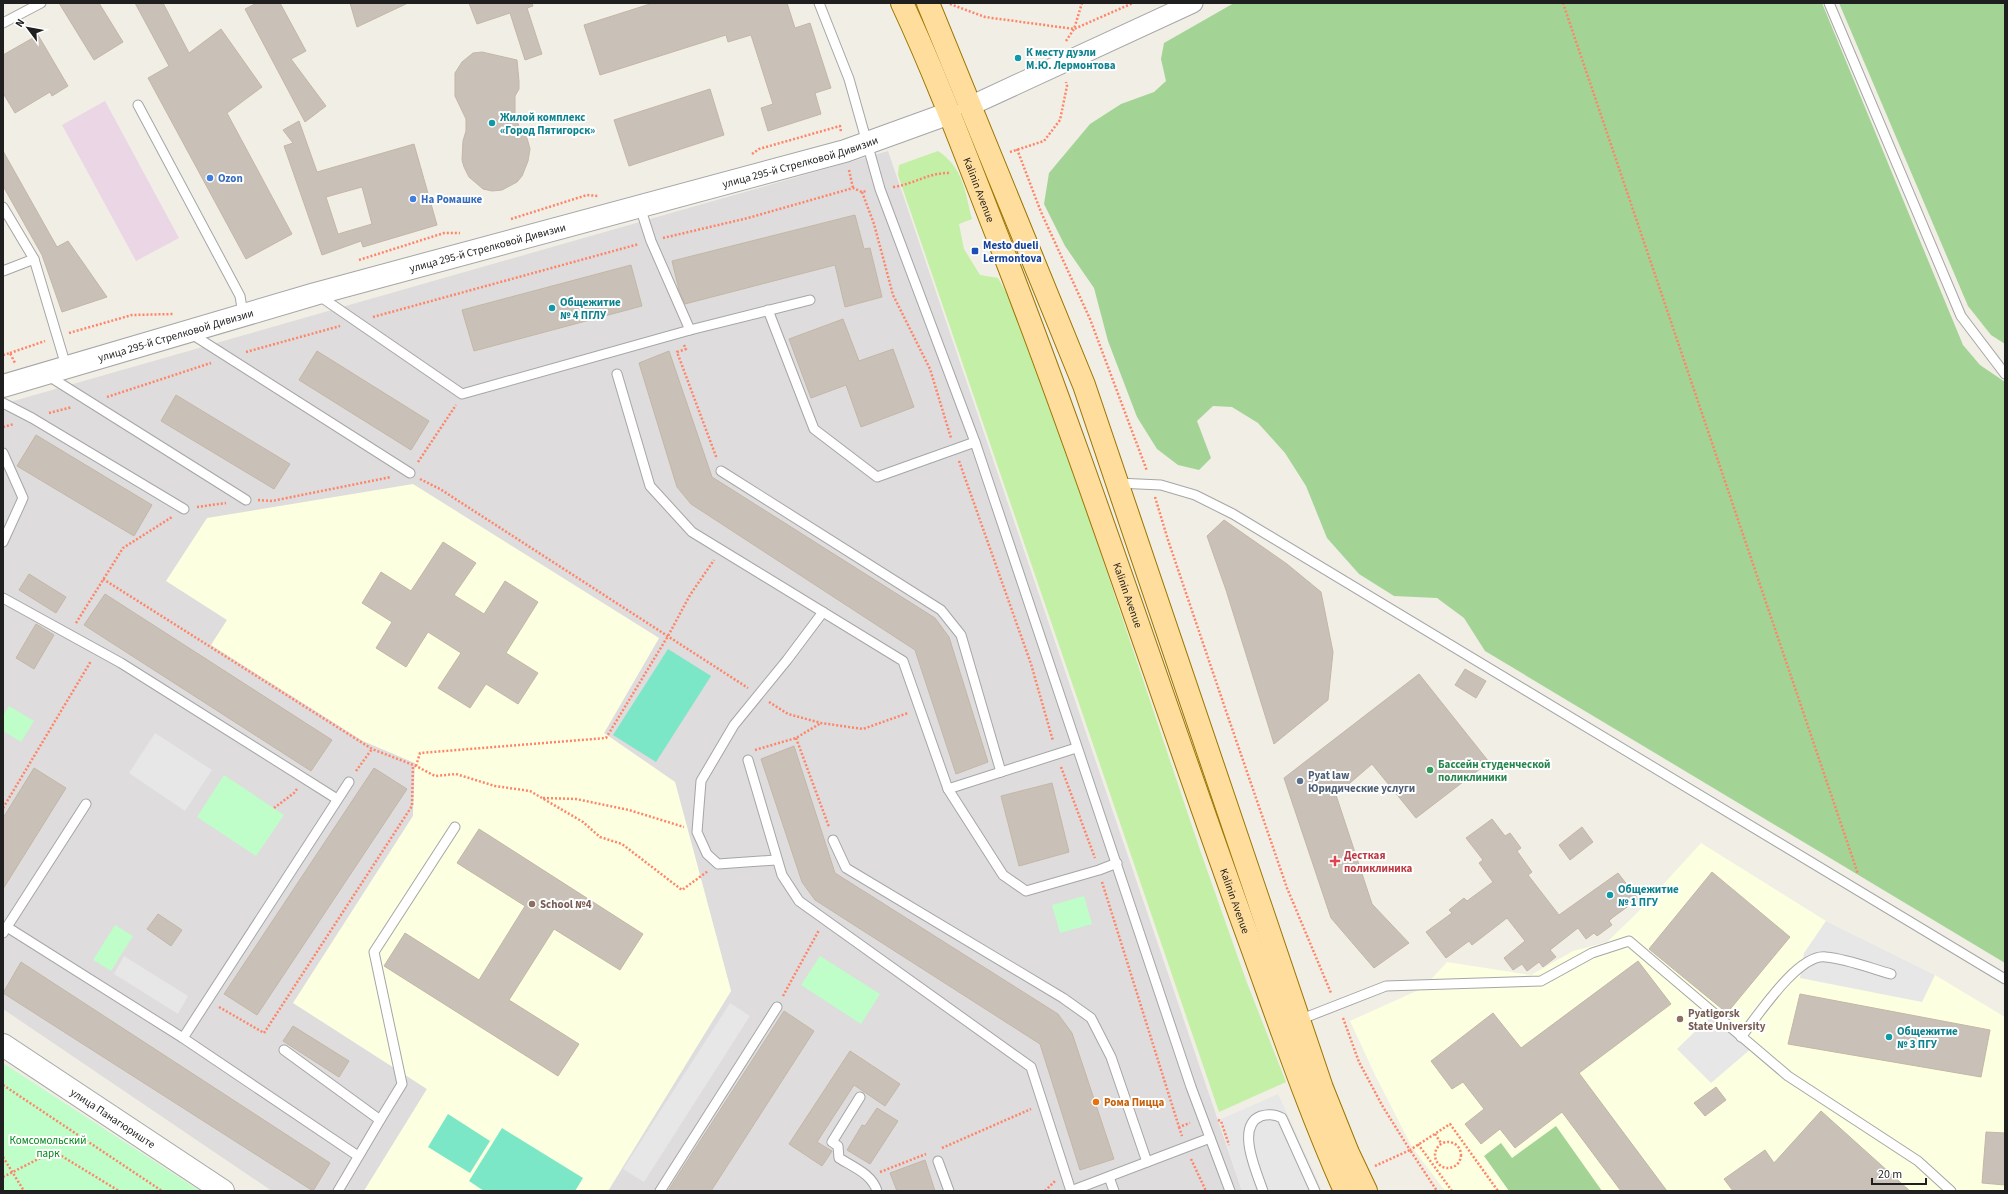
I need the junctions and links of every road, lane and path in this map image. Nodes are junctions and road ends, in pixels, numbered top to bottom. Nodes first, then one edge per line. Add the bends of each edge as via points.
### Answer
1 (41, 3) edge
2 (819, 3) edge
3 (902, 3) edge
4 (928, 3) edge
5 (1082, 3) edge
6 (1133, 3) edge
7 (1193, 3) edge
8 (1563, 3) edge
9 (1829, 3) edge
10 (948, 4) edge
11 (3, 23) edge
12 (1074, 29) junction
13 (1062, 63) junction
14 (138, 105) dead end
15 (970, 106) junction
16 (950, 113) junction
17 (867, 144) junction
18 (1017, 149) junction
19 (993, 159) junction
20 (971, 168) junction
21 (880, 190) junction
22 (862, 192) junction
23 (3, 207) edge
24 (640, 207) junction
25 (650, 241) junction
26 (34, 259) junction
27 (3, 271) edge
28 (315, 294) junction
29 (810, 300) dead end
30 (768, 310) junction
31 (243, 314) junction
32 (355, 322) junction
33 (690, 330) junction
34 (187, 331) junction
35 (677, 352) dead end
36 (3, 355) edge
37 (228, 357) junction
38 (66, 366) junction
39 (44, 373) junction
40 (617, 374) dead end
41 (2005, 374) edge
42 (13, 383) edge
43 (1084, 385) junction
44 (462, 394) junction
45 (1057, 394) junction
46 (90, 402) junction
47 (3, 403) edge
48 (41, 415) dead end
49 (975, 442) junction
50 (955, 449) junction
51 (3, 453) edge
52 (721, 471) joint
53 (410, 473) junction
54 (1117, 483) junction
55 (1151, 484) junction
56 (246, 500) joint
57 (184, 509) dead end
58 (3, 542) edge
59 (123, 548) dead end
60 (721, 550) junction
61 (103, 579) junction
62 (3, 598) edge
63 (823, 612) junction
64 (70, 635) junction
65 (668, 636) junction
66 (98, 650) junction
67 (758, 696) junction
68 (920, 709) junction
69 (821, 723) junction
70 (796, 738) junction
71 (1076, 748) junction
72 (372, 749) junction
73 (1056, 754) junction
74 (748, 760) joint
75 (415, 766) junction
76 (1001, 772) junction
77 (303, 778) junction
78 (350, 779) joint
79 (948, 789) junction
80 (541, 798) junction
81 (337, 800) junction
82 (86, 804) dead end
83 (3, 808) edge
84 (274, 808) dead end
85 (455, 826) dead end
86 (697, 832) junction
87 (833, 840) joint
88 (776, 860) junction
89 (1117, 863) junction
90 (718, 864) junction
91 (1099, 870) junction
92 (1864, 894) junction
93 (824, 920) junction
94 (5, 930) edge
95 (1891, 974) dead end
96 (2005, 979) edge
97 (207, 1000) junction
98 (1337, 1005) junction
99 (777, 1007) joint
100 (1299, 1021) junction
101 (1741, 1037) junction
102 (183, 1038) junction
103 (3, 1045) edge
104 (284, 1050) dead end
105 (3, 1085) edge
106 (860, 1097) dead end
107 (1044, 1104) junction
108 (1203, 1119) junction
109 (380, 1120) junction
110 (1435, 1134) junction
111 (1210, 1138) junction
112 (1441, 1143) junction
113 (1463, 1143) junction
114 (1418, 1144) junction
115 (1458, 1146) junction
116 (938, 1149) dead end
117 (1230, 1149) dead end
118 (1410, 1150) junction
119 (933, 1151) dead end
120 (358, 1156) junction
121 (3, 1157) edge
122 (938, 1161) dead end
123 (1436, 1161) junction
124 (1147, 1162) junction
125 (1432, 1164) junction
126 (1372, 1167) dead end
127 (12, 1172) junction
128 (868, 1176) junction
129 (3, 1177) edge
130 (1109, 1177) junction
131 (24, 1191) edge
132 (118, 1191) edge
133 (162, 1191) edge
134 (223, 1191) edge
135 (338, 1191) edge
136 (660, 1191) edge
137 (877, 1191) edge
138 (949, 1191) edge
139 (1114, 1191) edge
140 (1230, 1191) edge
141 (1263, 1191) edge
142 (1315, 1191) edge
143 (1345, 1191) edge
144 (1366, 1191) edge
145 (1437, 1191) edge
146 (1452, 1191) edge
147 (1498, 1191) edge
148 (1952, 1191) edge

1 - 11 lane
2 - 17 lane via 849,79
3 - 16 main road, Kalinin Avenue
4 - 15 main road, Kalinin Avenue
5 - 12 path
6 - 12 path
7 - 13 street
8 - 92 path
9 - 41 lane via 1961,316
10 - 12 path via 985,17
13 - 15 street
13 - 18 path via 1067,86 1060,120 1044,140
14 - 31 lane via 240,296
15 - 16 main road, улица 295-й Стрелковой Дивизии
15 - 19 main road, Kalinin Avenue
16 - 17 street, улица 295-й Стрелковой Дивизии
16 - 20 main road, Kalinin Avenue
17 - 21 lane
17 - 24 street, улица 295-й Стрелковой Дивизии
18 - 19 path
18 - 55 path via 1041,212 1090,320
19 - 43 main road, Kalinin Avenue
20 - 21 path via 955,174 937,172 906,185
20 - 45 main road, Kalinin Avenue
21 - 22 path
21 - 49 lane
22 - 25 path via 853,188 748,218
22 - 50 path via 874,224 893,295 930,369
23 - 26 lane
24 - 25 lane
24 - 28 street, улица 295-й Стрелковой Дивизии
25 - 32 path
25 - 33 lane
26 - 27 lane
26 - 38 lane
28 - 31 street, улица 295-й Стрелковой Дивизии
28 - 32 lane
29 - 30 lane
30 - 33 lane
30 - 50 lane via 814,429 877,477
31 - 34 street, улица 295-й Стрелковой Дивизии
32 - 37 path
32 - 44 lane
33 - 44 lane
34 - 37 lane
34 - 38 street, улица 295-й Стрелковой Дивизии
35 - 52 path
36 - 42 path via 10,353
37 - 46 path
37 - 53 lane
38 - 39 street, улица 295-й Стрелковой Дивизии
39 - 42 street, улица 295-й Стрелковой Дивизии
39 - 46 lane
40 - 60 lane via 650,486 692,532
43 - 45 main road
43 - 54 main road, Kalinin Avenue
44 - 53 path
45 - 143 main road, Kalinin Avenue via 1198,800 1302,1086
46 - 48 path
46 - 56 lane
47 - 57 lane
49 - 50 lane
49 - 71 lane
50 - 73 path via 1030,664
51 - 58 lane via 23,498
52 - 76 lane via 941,610 961,634
53 - 56 path via 272,501
53 - 65 path via 440,489
54 - 55 lane
54 - 100 main road, Kalinin Avenue
55 - 92 lane via 1195,494 1233,514
55 - 98 path via 1287,888
59 - 61 path
60 - 63 lane
60 - 65 path via 690,595
61 - 64 path
61 - 72 path
62 - 64 lane
63 - 67 lane
63 - 68 lane via 902,661
64 - 66 lane
65 - 67 path
65 - 75 path via 606,738 420,754
66 - 77 lane
66 - 83 path
67 - 69 path via 788,714
67 - 86 lane via 734,725 701,781
68 - 69 path via 863,729
68 - 79 lane
69 - 70 path
70 - 74 path via 747,753
70 - 87 path
71 - 73 lane
71 - 89 lane
72 - 75 path
72 - 78 path
73 - 76 lane
73 - 91 path
74 - 88 lane
75 - 80 path via 435,776 456,774 495,786 530,790
75 - 97 path via 412,806 264,1033
76 - 79 lane
77 - 81 lane
77 - 84 path via 294,793
78 - 81 lane
79 - 91 lane via 1003,875 1026,891
80 - 86 path via 576,799 629,810
80 - 90 path via 583,822 600,837 622,844 682,890
81 - 97 lane
82 - 94 lane
85 - 109 lane via 374,952 402,1084
86 - 90 lane via 707,854
87 - 124 lane via 846,868 1063,998 1091,1018 1111,1057
88 - 90 lane
88 - 93 lane via 798,901
89 - 91 lane
89 - 108 lane
91 - 108 path via 1179,1127
92 - 96 lane
93 - 99 path
93 - 107 lane via 1030,1067
94 - 102 lane
95 - 101 lane via 1824,956 1803,964 1791,974
97 - 102 lane
98 - 100 lane
98 - 101 lane via 1386,986 1541,981 1592,953 1629,941
98 - 118 path via 1359,1062
99 - 136 lane
100 - 144 main road, Kalinin Avenue via 1322,1088
101 - 148 lane via 1788,1076 1918,1161
102 - 120 lane
103 - 134 street, улица Панагюриште
104 - 109 lane
105 - 133 path
106 - 128 lane via 832,1142 838,1146 839,1158
107 - 116 path
107 - 130 lane via 1071,1191
108 - 111 lane
108 - 117 path via 1208,1117 1221,1121
109 - 120 lane
110 - 112 path
110 - 113 path via 1450,1124
110 - 114 path
111 - 124 lane
111 - 140 lane
112 - 115 path via 1449,1141
112 - 123 path via 1434,1153
113 - 115 path
113 - 147 path
114 - 118 path
114 - 125 path
115 - 123 path via 1461,1157 1456,1165 1443,1168
118 - 126 path
118 - 145 path
119 - 128 path
120 - 135 lane
121 - 127 path
122 - 138 lane
123 - 125 path
124 - 130 lane
125 - 146 path
127 - 129 path
127 - 131 path
127 - 132 path via 46,1155 60,1155
128 - 137 lane via 875,1183
130 - 139 lane
141 - 142 lane via 1249,1146 1248,1132 1252,1122 1268,1114 1282,1118

